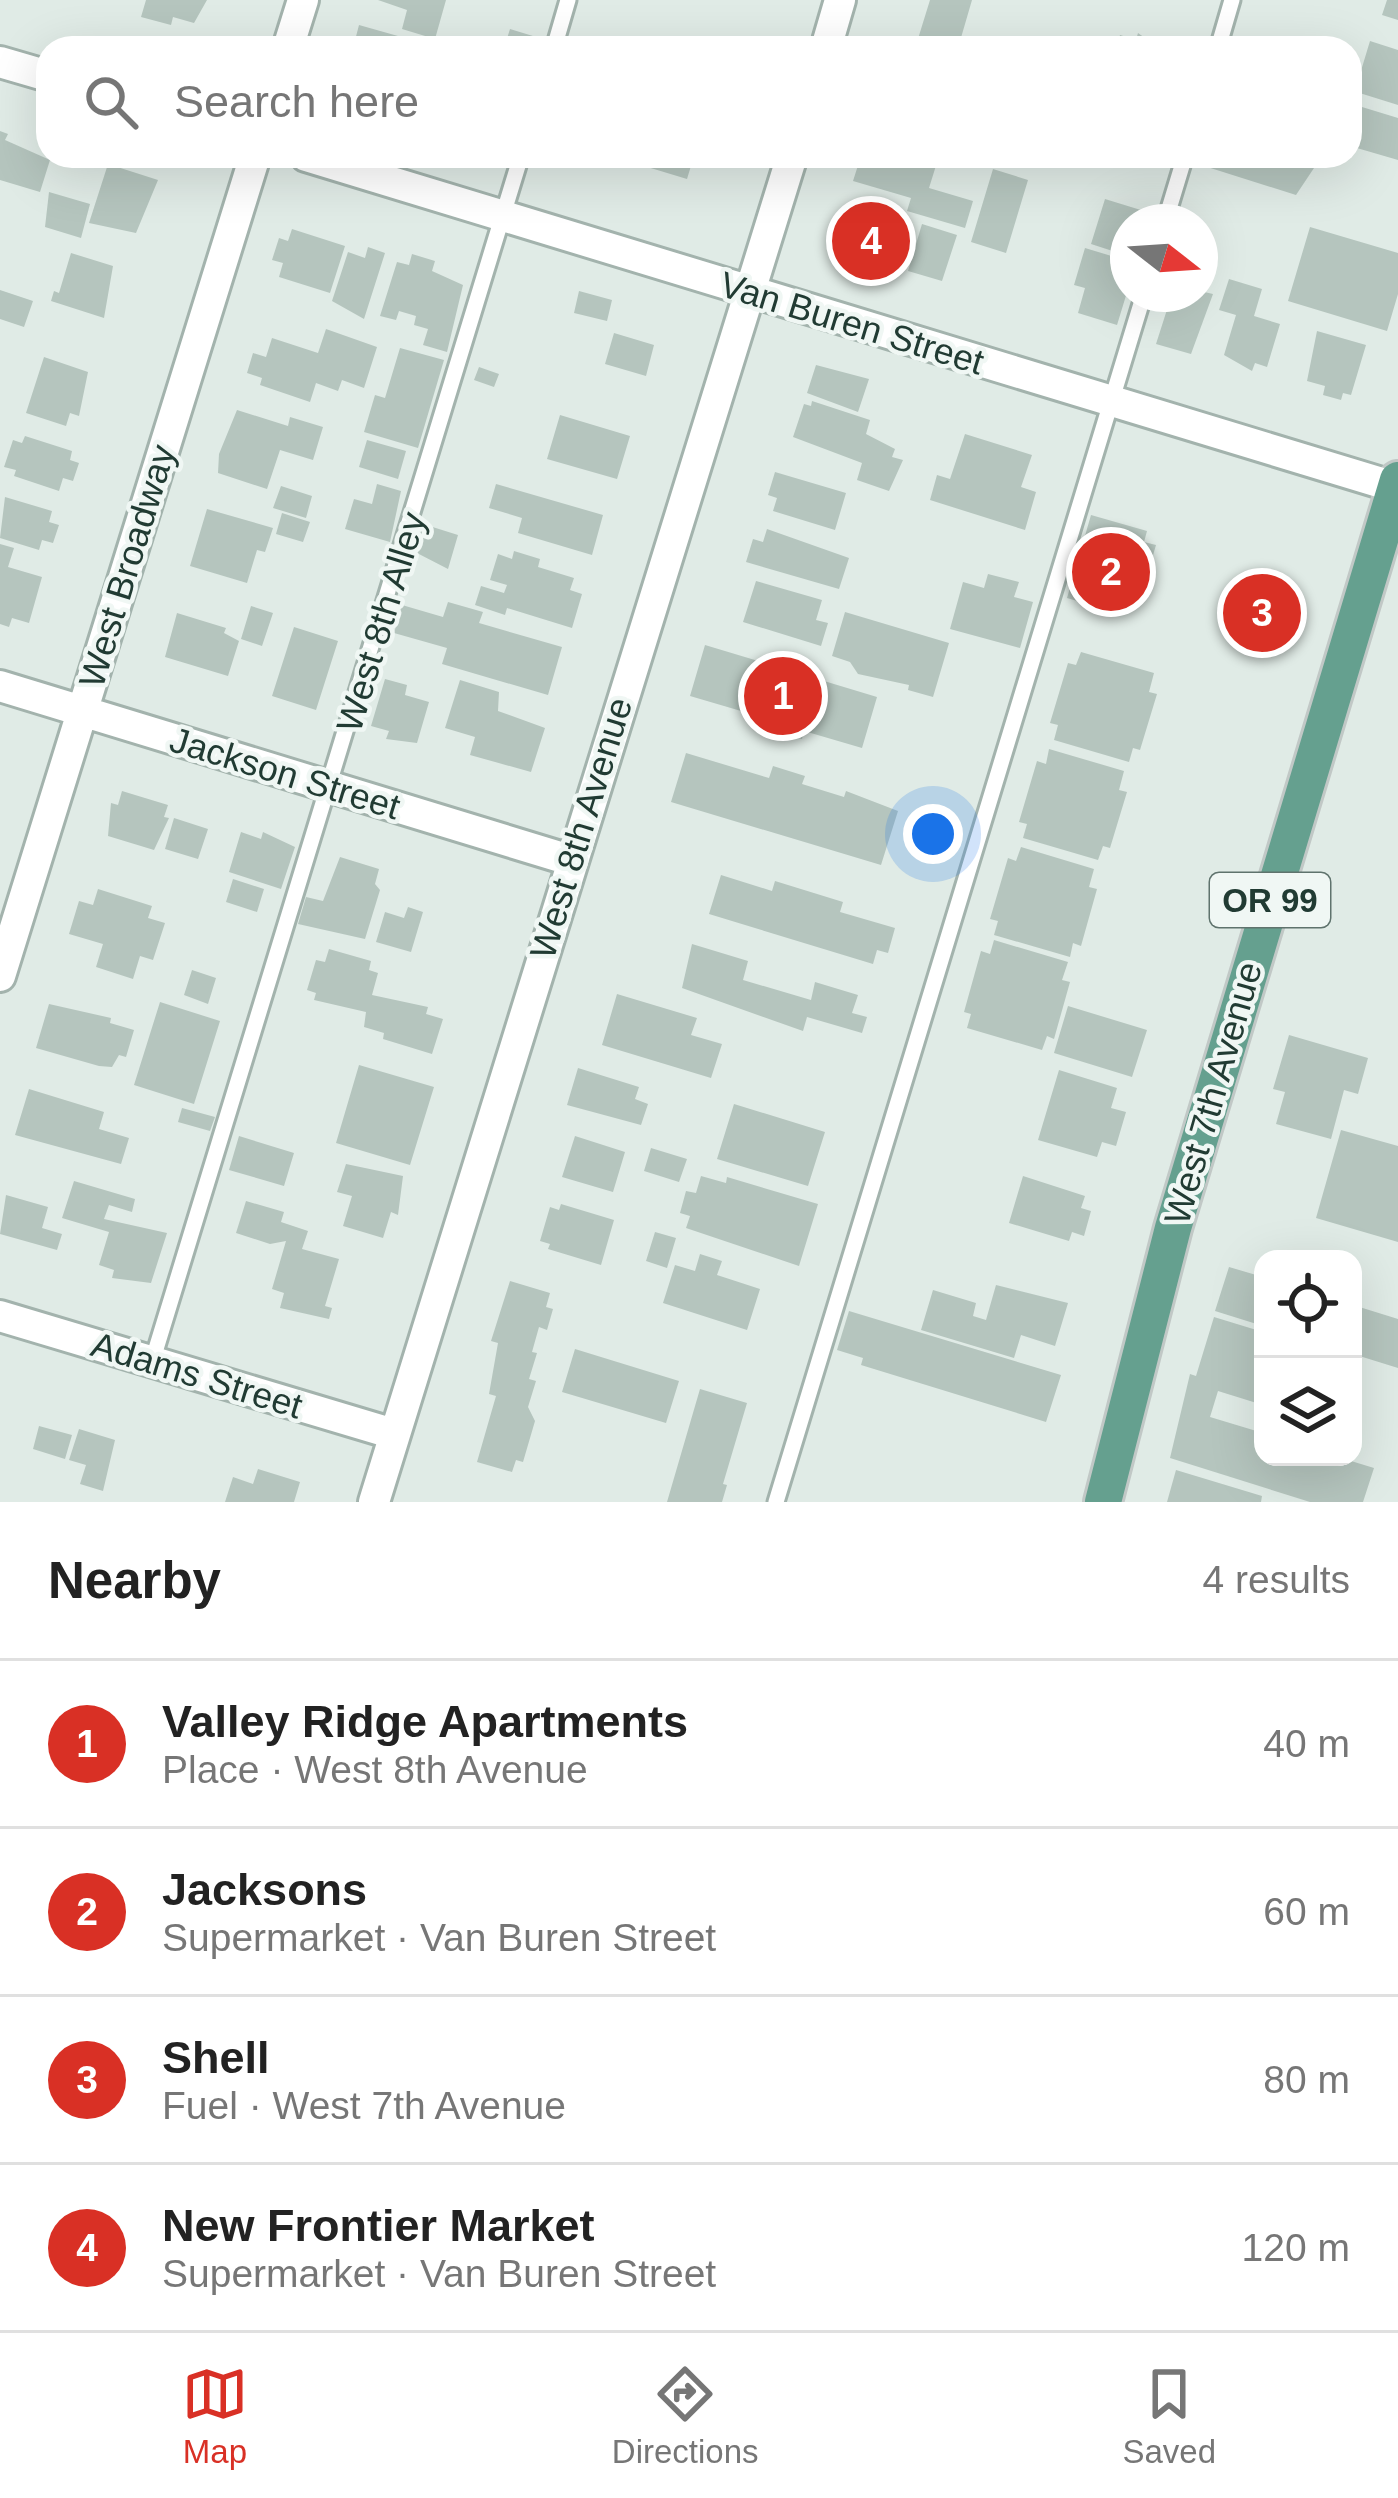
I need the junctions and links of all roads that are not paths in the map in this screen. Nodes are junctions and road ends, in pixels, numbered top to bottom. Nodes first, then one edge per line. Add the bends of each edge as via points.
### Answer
1 (303, 0) edge
2 (568, 0) edge
3 (840, 0) edge
4 (1232, 0) edge
5 (292, 36) edge
6 (558, 36) edge
7 (830, 36) edge
8 (1222, 36) edge
9 (0, 62) edge
10 (36, 72) edge
11 (251, 168) edge
12 (346, 168) edge
13 (517, 168) edge
14 (788, 168) edge
15 (1181, 168) edge
16 (1170, 204) edge
17 (503, 216) junction
18 (750, 292) junction
19 (1139, 312) edge
20 (1112, 401) junction
21 (1397, 486) edge
22 (0, 686) edge
23 (82, 711) junction
24 (332, 788) junction
25 (570, 860) junction
26 (0, 976) edge
27 (0, 1316) edge
28 (152, 1362) junction
29 (394, 1434) junction
30 (374, 1502) edge
31 (776, 1502) edge
32 (1103, 1502) edge

1 - 5 street
2 - 6 lane
3 - 7 street
4 - 8 lane
9 - 10 street
11 - 23 street, West Broadway
12 - 17 street, Van Buren Street
13 - 17 lane, West 8th Alley
14 - 18 street, West 8th Avenue
15 - 16 lane
17 - 18 street, Van Buren Street
17 - 24 lane, West 8th Alley
18 - 20 street, Van Buren Street
18 - 25 street, West 8th Avenue
19 - 20 lane
20 - 21 street, Van Buren Street
20 - 31 lane
21 - 32 main road, West 7th Avenue / OR 99 via 1173,1228
22 - 23 street, Jackson Street
23 - 24 street, Jackson Street
23 - 26 street, West Broadway
24 - 25 street, Jackson Street
24 - 28 lane, West 8th Alley
25 - 29 street, West 8th Avenue
27 - 28 street, Adams Street
28 - 29 street, Adams Street
29 - 30 street, West 8th Avenue

